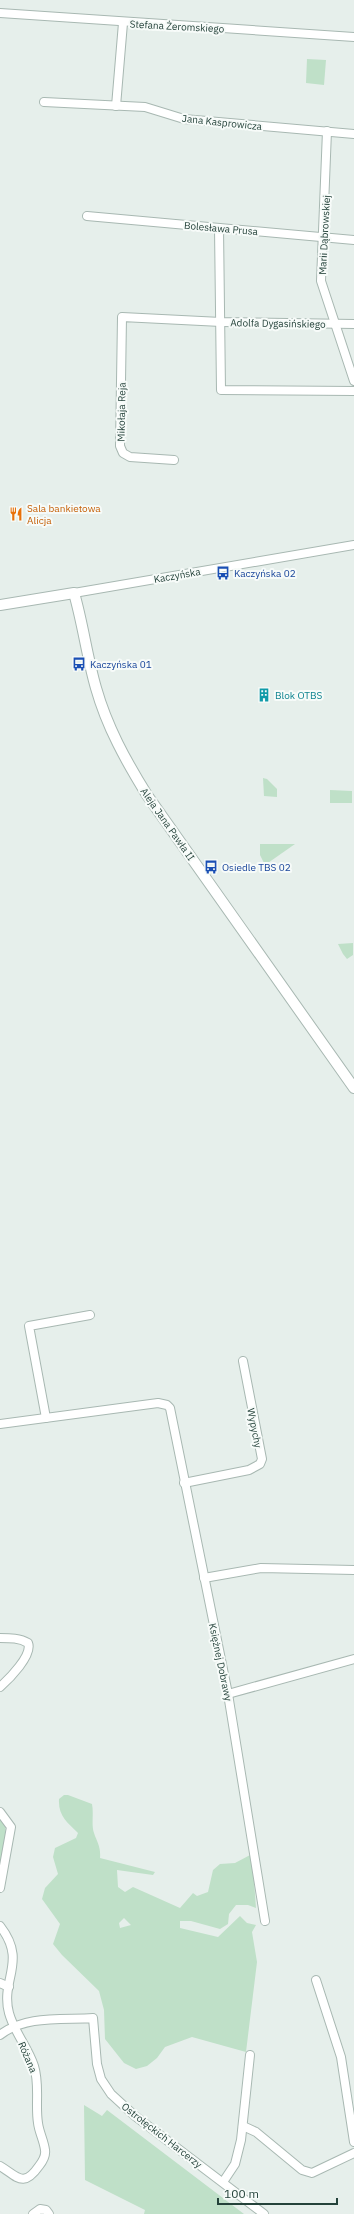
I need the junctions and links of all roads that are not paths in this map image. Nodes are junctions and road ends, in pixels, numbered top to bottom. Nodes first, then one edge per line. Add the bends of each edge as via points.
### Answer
1 (0, 13) edge
2 (122, 23) junction
3 (354, 37) edge
4 (44, 102) dead end
5 (116, 106) junction
6 (327, 131) junction
7 (354, 134) edge
8 (87, 216) dead end
9 (219, 228) junction
10 (324, 236) junction
11 (354, 240) edge
12 (122, 317) joint
13 (221, 322) junction
14 (335, 324) junction
15 (354, 324) edge
16 (354, 381) edge
17 (354, 391) edge
18 (174, 460) dead end
19 (354, 545) edge
20 (74, 593) junction
21 (0, 605) edge
22 (354, 1088) edge
23 (90, 1315) dead end
24 (243, 1361) dead end
25 (46, 1418) junction
26 (0, 1424) edge
27 (184, 1483) junction
28 (354, 1570) edge
29 (204, 1578) junction
30 (0, 1638) edge
31 (354, 1659) edge
32 (0, 1687) edge
33 (228, 1694) junction
34 (0, 1812) edge
35 (0, 1888) edge
36 (265, 1921) dead end
37 (0, 1926) edge
38 (316, 1980) dead end
39 (0, 1983) edge
40 (9, 1987) junction
41 (14, 2025) junction
42 (0, 2035) edge
43 (250, 2055) dead end
44 (243, 2126) junction
45 (354, 2142) edge
46 (354, 2154) edge
47 (0, 2166) edge
48 (223, 2182) junction
49 (33, 2214) edge
50 (49, 2214) edge
51 (264, 2214) edge

1 - 2 street, Stefana Żeromskiego
2 - 3 street, Stefana Żeromskiego
2 - 5 street
4 - 5 street, Jana Kasprowicza
5 - 6 street, Jana Kasprowicza via 149,108 190,120
6 - 7 street, Jana Kasprowicza
6 - 10 street, Marii Dąbrowskiej
8 - 9 street, Bolesława Prusa
9 - 10 street, Bolesława Prusa
9 - 13 street
10 - 11 street, Bolesława Prusa
10 - 14 street, Marii Dąbrowskiej via 322,281
12 - 13 street, Adolfa Dygasińskiego
12 - 18 street, Mikołaja Reja via 120,446 123,453 130,457
13 - 14 street, Adolfa Dygasińskiego
13 - 17 street via 221,390
14 - 15 street, Adolfa Dygasińskiego
14 - 16 street, Marii Dąbrowskiej
19 - 20 street, Kaczyńska
20 - 21 street, Kaczyńska
20 - 22 street, Aleja Jana Pawła II via 96,689 107,721 124,757 147,796
23 - 25 street via 29,1326
24 - 27 street, Wypychy via 262,1459 260,1464 249,1470
25 - 26 street
25 - 27 street, Księżnej Dobrawy via 158,1403 167,1405 172,1413
27 - 29 street, Księżnej Dobrawy
28 - 29 street via 262,1568
29 - 33 street, Księżnej Dobrawy
30 - 32 street via 13,1638 28,1643 25,1658
31 - 33 street
33 - 36 street, Księżnej Dobrawy
34 - 35 street via 11,1827
37 - 40 street, Różana via 8,1937 13,1954
38 - 45 street via 341,2057
39 - 40 street
40 - 41 street, Różana via 7,2006
41 - 42 street
41 - 47 street, Różana via 30,2056 37,2077 38,2123 46,2151 44,2160 28,2178 14,2177
41 - 48 street, Ostrołęckich Harcerzy via 93,2018 97,2064 101,2079 111,2094 135,2116
43 - 44 street
44 - 46 street via 256,2132 302,2170 312,2173
44 - 48 street via 235,2164
48 - 51 street, Ostrołęckich Harcerzy
49 - 50 street via 40,2209 46,2210

